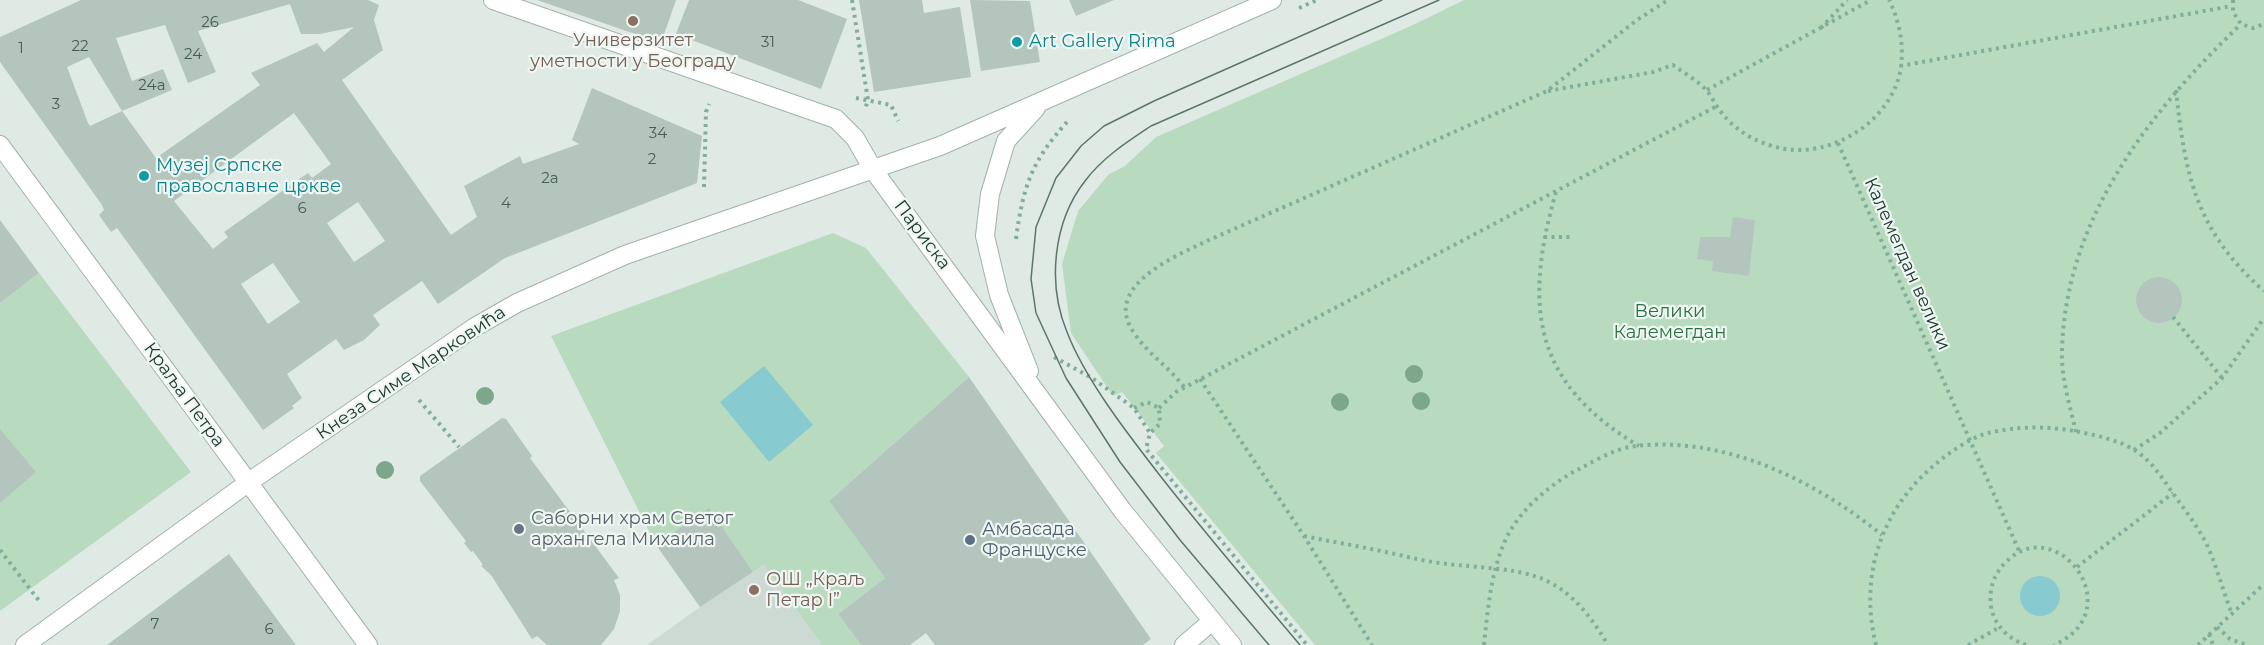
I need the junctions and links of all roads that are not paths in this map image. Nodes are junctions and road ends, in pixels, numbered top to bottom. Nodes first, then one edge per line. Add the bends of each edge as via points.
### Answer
1 (494, 0) edge
2 (1272, 0) edge
3 (1040, 103) junction
4 (0, 145) edge
5 (874, 171) junction
6 (1038, 395) junction
7 (249, 482) junction
8 (1211, 622) junction
9 (25, 645) edge
10 (368, 645) edge
11 (1184, 645) edge
12 (1232, 645) edge

1 - 5 street, Париска via 840,121
2 - 3 street
3 - 5 street
3 - 6 street via 1006,141 988,202 985,236 999,295
4 - 7 street, Краља Петра
5 - 6 street, Париска
5 - 7 street, Кнеза Симе Марковића via 625,255 517,303 475,327
6 - 8 street, Париска
7 - 9 street, Кнеза Симе Марковића
7 - 10 street, Краља Петра
8 - 11 street
8 - 12 street, Париска

